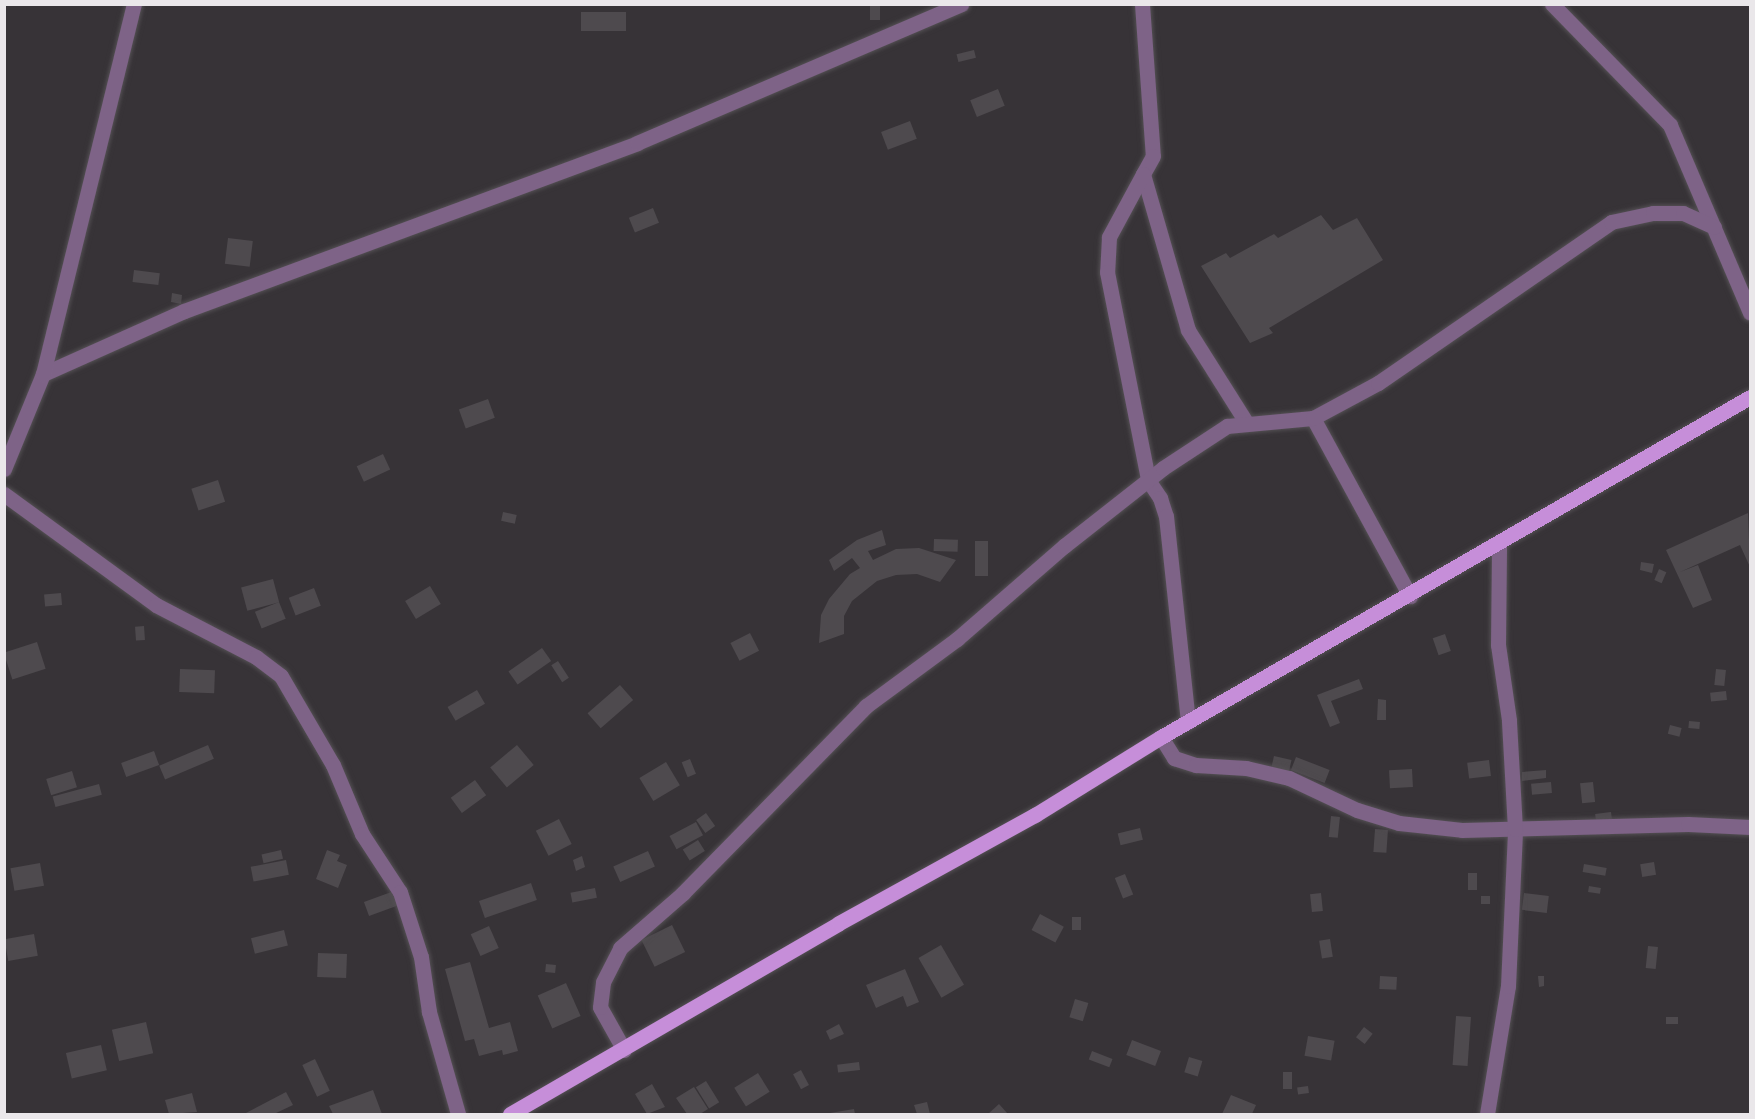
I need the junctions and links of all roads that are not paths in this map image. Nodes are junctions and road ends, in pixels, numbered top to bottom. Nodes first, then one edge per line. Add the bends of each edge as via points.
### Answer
1 (134, 4) edge
2 (961, 4) edge
3 (1142, 4) edge
4 (1552, 4) edge
5 (1143, 174) junction
6 (1714, 227) junction
7 (1750, 313) edge
8 (42, 374) junction
9 (1750, 397) edge
10 (1313, 418) junction
11 (1246, 422) junction
12 (4, 469) edge
13 (1148, 480) junction
14 (4, 494) edge
15 (1499, 545) junction
16 (1410, 596) junction
17 (1188, 722) junction
18 (1161, 737) junction
19 (1750, 827) edge
20 (1515, 829) junction
21 (624, 1050) junction
22 (459, 1114) edge
23 (510, 1114) edge
24 (1487, 1114) edge

1 - 8 street
2 - 8 street via 637,143 195,307
3 - 5 street via 1153,156
4 - 6 street via 1670,125
5 - 11 street via 1188,330
5 - 13 street via 1109,237 1107,262
6 - 7 street
6 - 10 street via 1683,213 1653,213 1611,222 1378,382
8 - 12 street
9 - 15 main road
10 - 11 street
10 - 16 street
11 - 13 street via 1227,426
13 - 17 street via 1160,498 1170,541
13 - 21 street via 1064,546 957,639 866,706 691,885 620,948 603,982 600,1007
14 - 22 street via 156,605 256,657 281,676 333,765 362,834 400,892 421,957 429,1012
15 - 16 main road
15 - 20 street via 1498,645 1509,720
16 - 17 main road
17 - 18 main road
18 - 20 street via 1174,758 1196,765 1246,768 1289,778 1357,810 1399,824 1462,830
18 - 21 main road via 1035,815 839,923
19 - 20 street via 1688,824
20 - 24 street via 1508,986
21 - 23 main road

